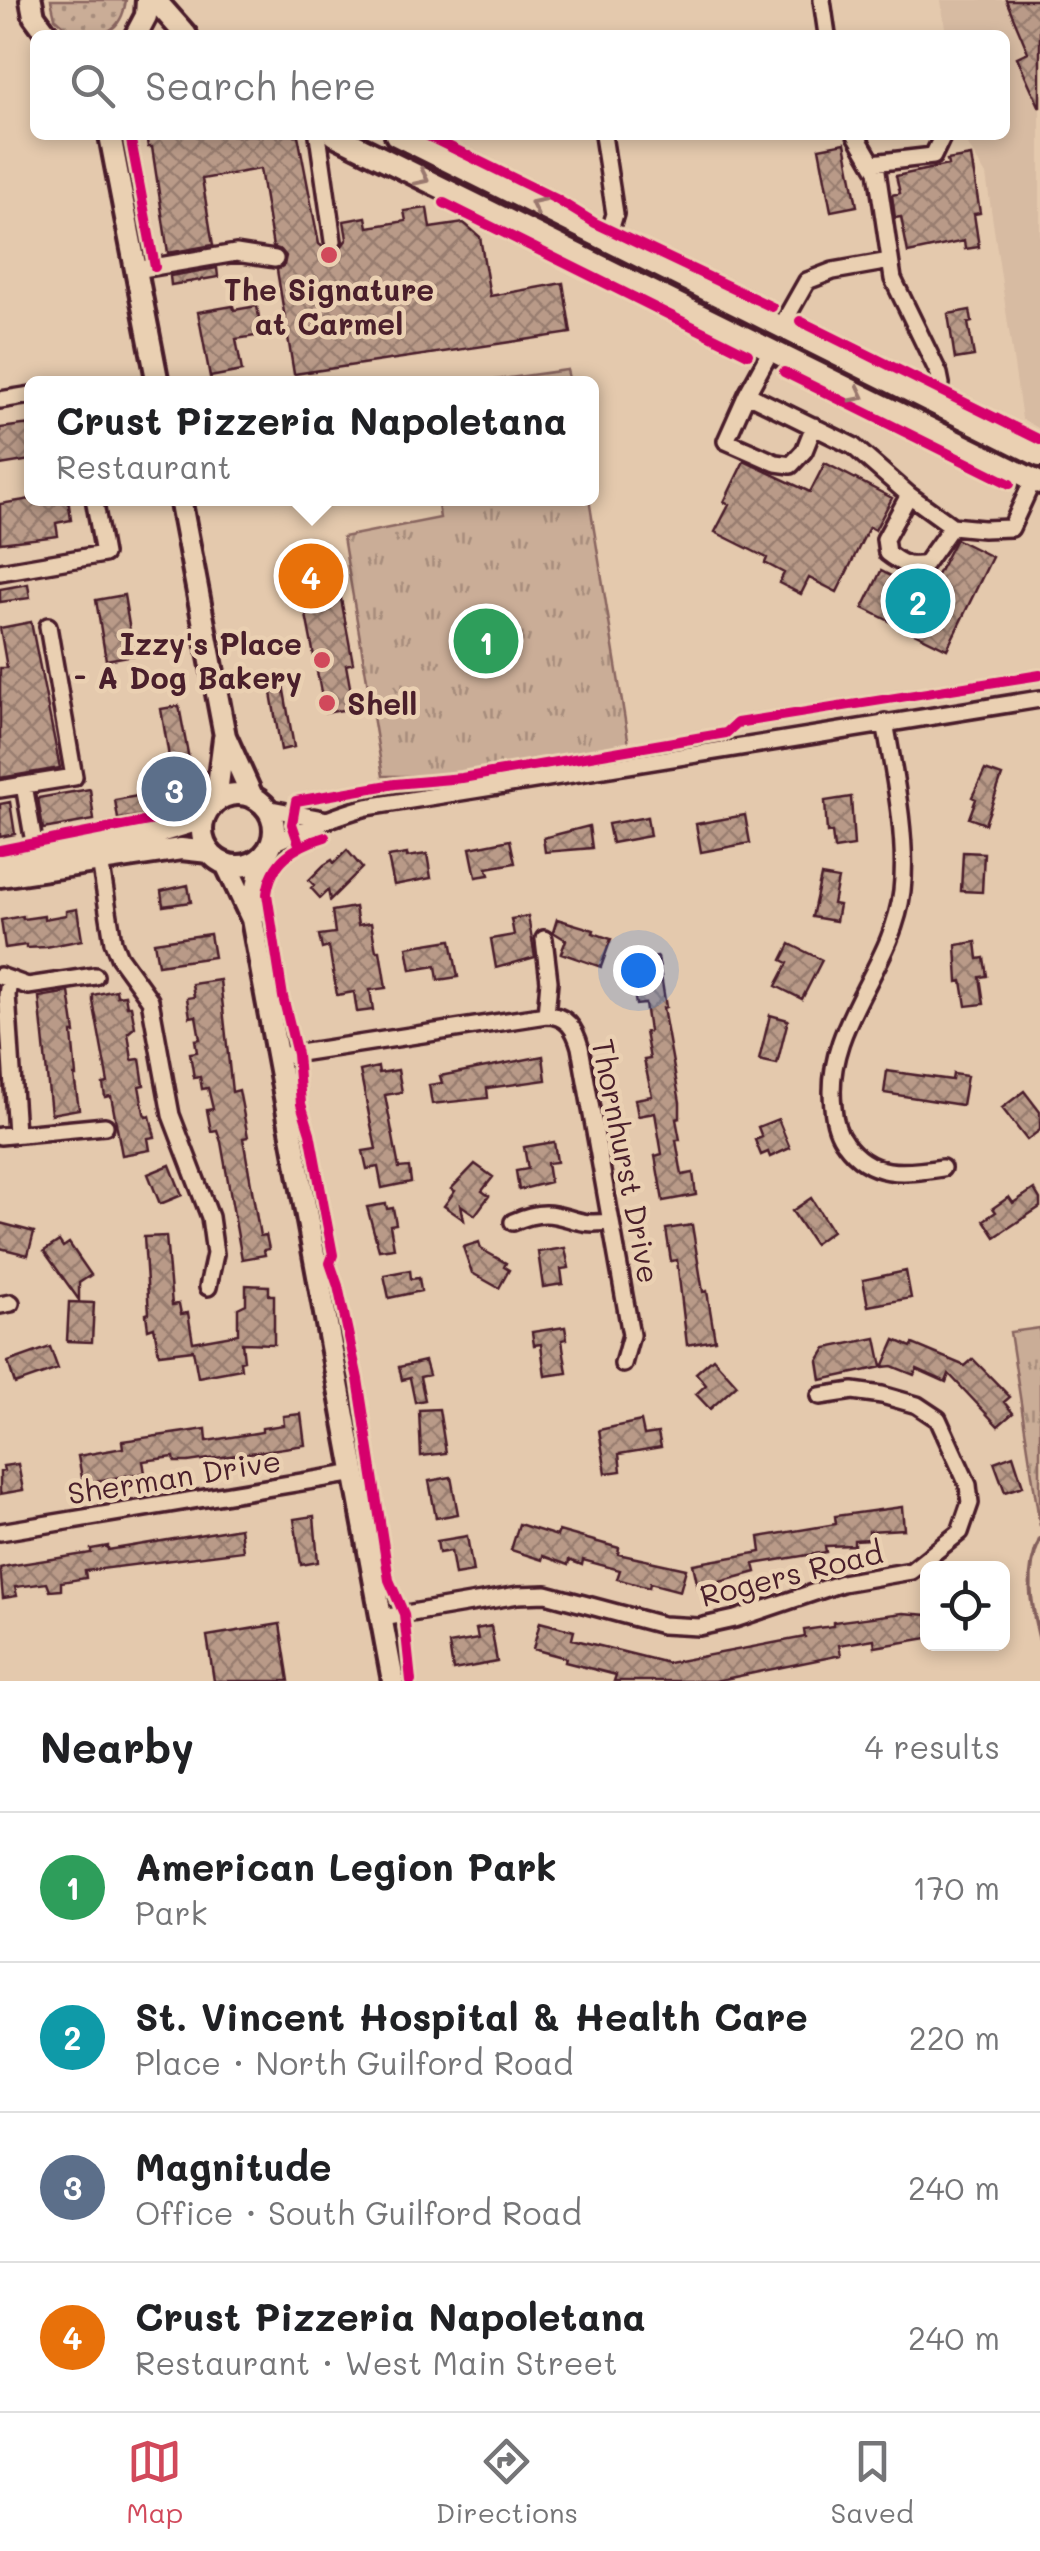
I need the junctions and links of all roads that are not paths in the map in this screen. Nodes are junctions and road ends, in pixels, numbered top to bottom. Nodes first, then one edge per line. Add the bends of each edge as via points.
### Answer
1 (151, 0) edge
2 (822, 0) edge
3 (30, 5) edge
4 (45, 30) edge
5 (139, 30) edge
6 (181, 30) edge
7 (826, 30) edge
8 (111, 140) edge
9 (319, 140) edge
10 (345, 140) edge
11 (406, 140) edge
12 (604, 140) edge
13 (859, 140) edge
14 (942, 140) edge
15 (873, 163) junction
16 (607, 240) junction
17 (333, 241) dead end
18 (275, 260) dead end
19 (890, 261) junction
20 (136, 270) junction
21 (781, 327) junction
22 (770, 352) junction
23 (156, 376) edge
24 (747, 394) junction
25 (935, 402) junction
26 (814, 426) junction
27 (1040, 456) edge
28 (1038, 476) edge
29 (909, 495) junction
30 (95, 506) edge
31 (181, 506) edge
32 (952, 526) junction
33 (0, 572) edge
34 (48, 626) dead end
35 (1040, 699) edge
36 (885, 722) junction
37 (224, 736) junction
38 (24, 785) junction
39 (0, 789) edge
40 (216, 800) junction
41 (259, 802) junction
42 (203, 819) junction
43 (322, 819) junction
44 (266, 850) junction
45 (98, 852) junction
46 (218, 858) junction
47 (0, 859) edge
48 (38, 862) junction
49 (0, 876) edge
50 (252, 919) junction
51 (544, 939) dead end
52 (95, 976) dead end
53 (5, 979) edge
54 (546, 1015) junction
55 (280, 1056) junction
56 (105, 1126) dead end
57 (8, 1134) edge
58 (942, 1168) dead end
59 (611, 1220) junction
60 (512, 1222) dead end
61 (208, 1287) dead end
62 (623, 1364) dead end
63 (820, 1396) dead end
64 (356, 1473) junction
65 (0, 1532) edge
66 (382, 1618) junction
67 (394, 1681) edge

1 - 5 main road
1 - 6 main road
2 - 7 street
3 - 4 main road
8 - 20 main road
9 - 17 street
10 -> 22 main road
16 -> 11 main road
12 - 16 street via 615,214
13 - 15 street
14 - 15 street via 934,156
15 - 19 street
16 - 21 main road
18 - 20 street via 236,254
19 - 21 street via 807,281
19 - 25 street via 940,374
20 - 23 main road
21 - 22 main road
21 - 25 main road
22 - 24 street
22 -> 28 main road via 978,454 1004,454
24 - 26 street
24 - 26 street via 726,441 791,464
25 - 27 main road
26 - 29 street via 853,446
28 - 32 street via 1011,528
29 - 32 street
29 - 32 street via 885,539 898,561 925,564
30 - 33 street via 104,554
31 - 37 main road
34 - 38 street via 74,777
35 - 36 street
36 - 43 street
36 - 58 street via 902,889 889,941 838,1044 831,1077 834,1120 852,1152 876,1169 905,1174
37 - 40 main road
37 - 41 main road
38 - 39 street
38 - 48 street
40 - 41 main road via 234,794
40 - 42 main road
41 - 43 street
41 - 44 main road via 274,826
42 - 45 main road
42 - 46 main road via 204,842
43 - 44 street
44 - 46 main road via 245,865
44 - 50 main road
45 - 46 main road via 181,849
45 - 48 main road
45 - 61 street via 112,942 150,1000 171,1115 210,1217 215,1254
46 - 50 main road
47 - 48 main road
48 - 49 main road
50 - 55 main road
51 - 54 street
52 - 53 street via 28,986
53 - 57 street
54 - 55 street
54 - 59 street, Thornhurst Drive via 564,1019 577,1038
55 - 64 main road
56 - 57 street
59 - 60 street via 591,1226 543,1212
59 - 62 street, Thornhurst Drive via 632,1335
63 - 66 street, Rogers Road via 882,1395 938,1418 970,1503 960,1532 910,1571 842,1583 699,1627 662,1625 546,1594
64 - 65 street, Sherman Drive
64 - 66 main road
66 - 67 main road

